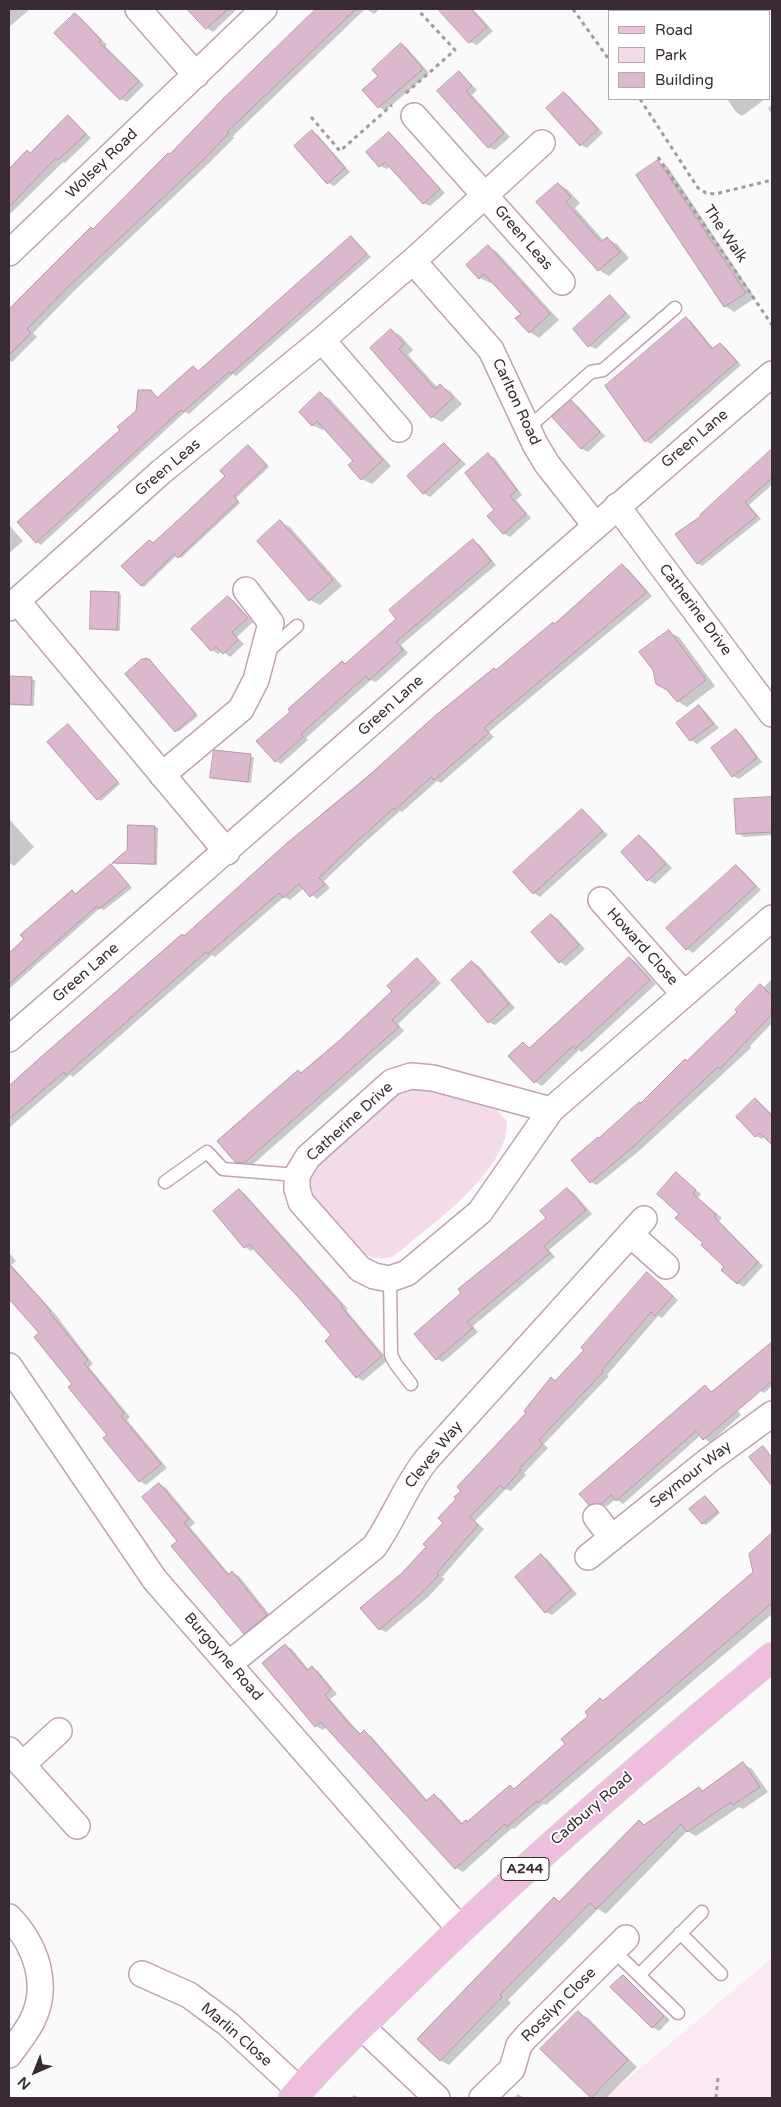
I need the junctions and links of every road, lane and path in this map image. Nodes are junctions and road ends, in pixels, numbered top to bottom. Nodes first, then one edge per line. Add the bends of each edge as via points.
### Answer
1 (138, 9) edge
2 (264, 9) edge
3 (573, 9) edge
4 (418, 10) edge
5 (608, 58) edge
6 (196, 75) junction
7 (641, 100) edge
8 (414, 116) dead end
9 (311, 117) dead end
10 (542, 143) dead end
11 (658, 157) dead end
12 (772, 180) edge
13 (484, 194) junction
14 (9, 253) edge
15 (412, 261) junction
16 (562, 282) dead end
17 (676, 308) dead end
18 (772, 325) edge
19 (322, 340) junction
20 (772, 374) edge
21 (528, 428) junction
22 (398, 429) dead end
23 (617, 506) junction
24 (595, 525) junction
25 (246, 590) dead end
26 (13, 604) edge
27 (297, 626) dead end
28 (262, 657) junction
29 (772, 714) edge
30 (162, 775) junction
31 (227, 852) junction
32 (601, 900) dead end
33 (772, 918) edge
34 (684, 994) junction
35 (9, 1039) edge
36 (551, 1110) junction
37 (297, 1175) junction
38 (165, 1182) dead end
39 (666, 1266) dead end
40 (390, 1279) junction
41 (9, 1366) edge
42 (411, 1384) dead end
43 (772, 1414) edge
44 (596, 1517) dead end
45 (612, 1538) junction
46 (588, 1557) dead end
47 (772, 1657) edge
48 (229, 1664) junction
49 (59, 1731) dead end
50 (15, 1757) edge
51 (77, 1826) dead end
52 (702, 1912) dead end
53 (10, 1918) edge
54 (460, 1929) junction
55 (680, 1933) junction
56 (620, 1944) joint
57 (142, 1974) dead end
58 (722, 1974) dead end
59 (639, 1975) junction
60 (678, 2013) dead end
61 (362, 2027) junction
62 (9, 2055) edge
63 (718, 2078) dead end
64 (296, 2094) edge
65 (437, 2098) edge
66 (482, 2098) edge
67 (716, 2098) edge

1 - 6 street
2 - 6 street, Wolsey Road
3 - 5 path
4 - 9 path via 455,50 340,151
6 - 14 street, Wolsey Road
7 - 12 path via 698,188 706,193 714,194
8 - 13 street, Green Leas
10 - 13 street, Green Leas
11 - 18 path, The Walk
13 - 15 street, Green Leas
13 - 16 street, Green Leas
15 - 19 street, Green Leas
15 - 21 street, Carlton Road via 491,350
17 - 21 lane via 603,370 590,372
19 - 22 street
19 - 26 street, Green Leas via 161,472
20 - 23 street, Green Lane
21 - 24 street, Carlton Road via 547,464
23 - 24 street, Green Lane
23 - 29 street, Catherine Drive
24 - 31 street, Green Lane
25 - 28 street via 271,623
26 - 30 street, Green Leas
27 - 28 lane
28 - 30 street via 256,680 241,709
30 - 31 street, Green Leas
31 - 35 street, Green Lane
32 - 34 street, Howard Close
33 - 34 street
34 - 36 street
36 - 37 street, Catherine Drive via 433,1078 411,1076 392,1082 308,1157
36 - 40 street via 480,1212 407,1273
37 - 38 lane via 222,1169 207,1152
37 - 40 street, Catherine Drive via 301,1202 360,1269
39 - 48 street, Cleves Way via 637,1226 427,1459 412,1478 374,1547
40 - 42 lane via 391,1355
41 - 48 street, Burgoyne Road via 156,1580
43 - 45 street, Seymour Way
44 - 45 street
45 - 46 street, Seymour Way
47 - 54 main road, Cadbury Road / A244 via 651,1757
48 - 54 street, Burgoyne Road
49 - 50 street
50 - 51 street
52 - 55 lane
53 - 62 street via 28,1942 42,1980 32,2023
54 - 61 main road, Cadbury Road / A244
55 - 58 lane
55 - 59 lane
56 - 59 lane
56 - 66 street, Rosslyn Close via 519,2045 512,2069
57 - 64 street, Marlin Close via 189,1995 228,2024
59 - 60 lane
61 - 64 main road, Cadbury Road / A244
61 - 65 street
63 - 67 path

